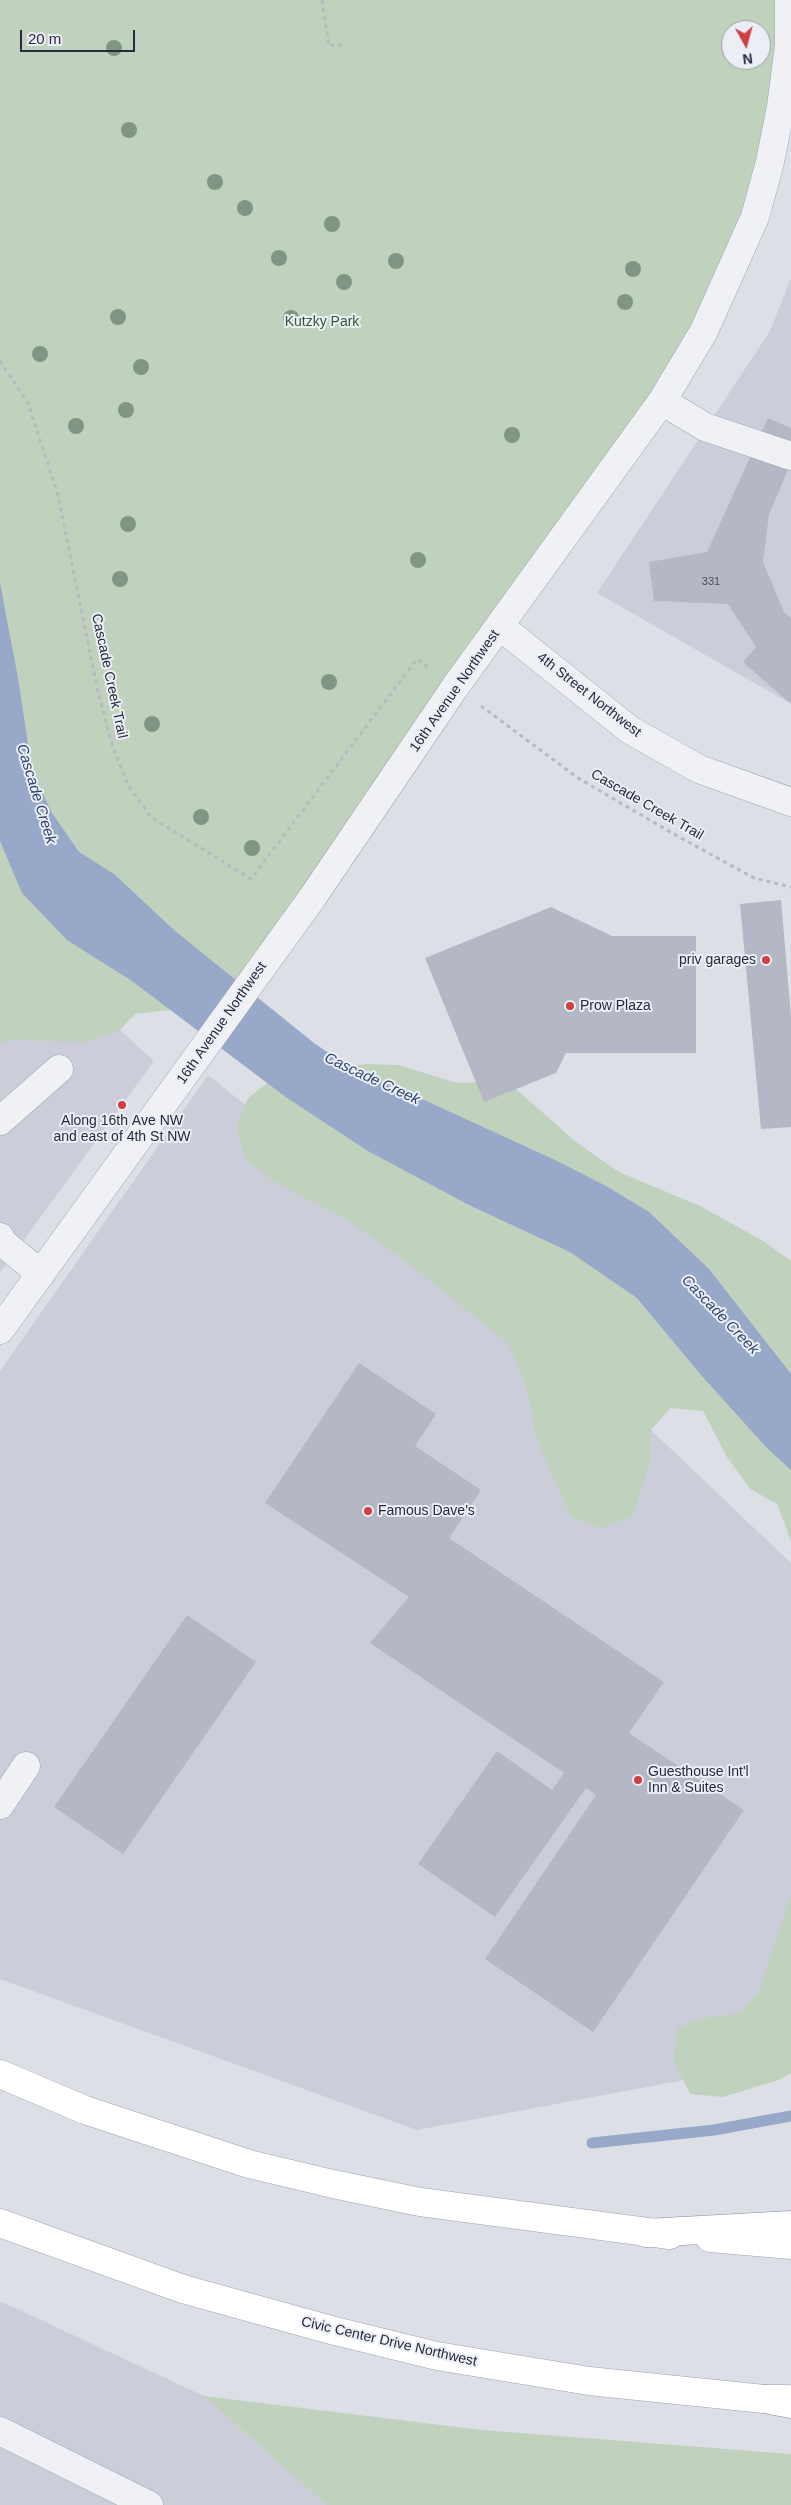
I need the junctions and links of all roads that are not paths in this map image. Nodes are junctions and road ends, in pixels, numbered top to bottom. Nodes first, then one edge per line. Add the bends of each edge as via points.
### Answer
1 (789, 0) edge
2 (662, 401) junction
3 (791, 456) edge
4 (501, 627) junction
5 (791, 802) edge
6 (59, 1068) dead end
7 (0, 1121) edge
8 (0, 1237) edge
9 (41, 1274) junction
10 (0, 1330) edge
11 (26, 1766) dead end
12 (0, 1805) edge
13 (0, 2074) edge
14 (0, 2223) edge
15 (791, 2225) edge
16 (646, 2233) junction
17 (791, 2245) edge
18 (764, 2399) junction
19 (791, 2399) edge
20 (791, 2404) edge
21 (0, 2431) edge
22 (149, 2505) edge

1 - 2 street, 16th Avenue Northwest via 789,46 781,107 755,218 704,331
2 - 3 street via 705,427
2 - 4 street, 16th Avenue Northwest
4 - 5 street, 4th Street Northwest via 630,730 699,769
4 - 9 street, 16th Avenue Northwest
6 - 7 street
8 - 9 street
9 - 10 street, 16th Avenue Northwest
11 - 12 street
13 - 16 main road via 84,2110 249,2164 420,2202
14 - 18 main road, Civic Center Drive Northwest via 183,2289 437,2356 589,2381
15 - 16 main road
16 - 17 main road
18 - 19 main road, Civic Center Drive Northwest
18 - 20 main road
21 - 22 street

